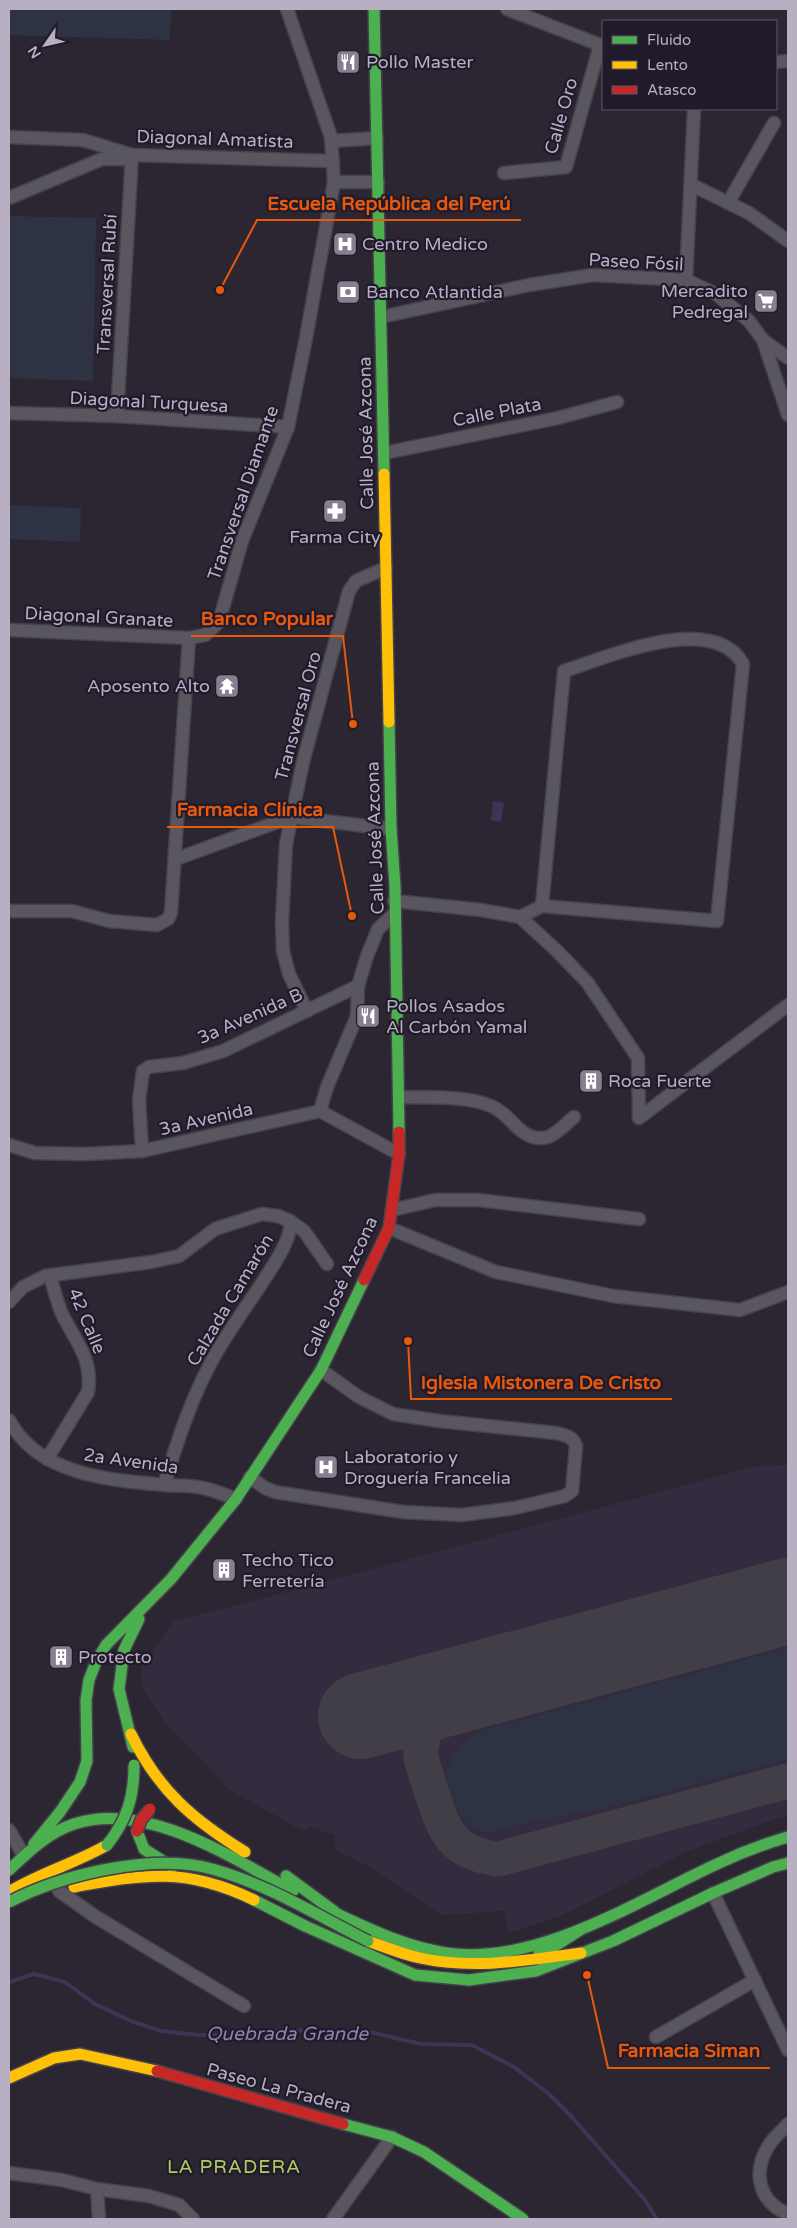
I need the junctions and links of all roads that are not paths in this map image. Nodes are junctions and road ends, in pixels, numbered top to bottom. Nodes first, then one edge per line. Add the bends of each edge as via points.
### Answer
1 (287, 9) edge
2 (374, 9) edge
3 (507, 9) edge
4 (601, 45) edge
5 (694, 110) edge
6 (774, 123) dead end
7 (9, 137) edge
8 (377, 138) junction
9 (331, 141) junction
10 (132, 157) junction
11 (332, 161) junction
12 (504, 173) dead end
13 (334, 182) junction
14 (378, 182) junction
15 (692, 185) junction
16 (9, 198) edge
17 (728, 203) junction
18 (788, 241) edge
19 (686, 280) junction
20 (381, 317) junction
21 (763, 340) junction
22 (788, 358) edge
23 (617, 402) dead end
24 (9, 413) edge
25 (788, 415) edge
26 (117, 416) junction
27 (288, 427) junction
28 (384, 453) junction
29 (386, 568) junction
30 (9, 630) edge
31 (189, 638) junction
32 (290, 817) junction
33 (391, 829) junction
34 (176, 859) junction
35 (394, 901) junction
36 (542, 906) junction
37 (9, 911) edge
38 (394, 914) junction
39 (520, 917) junction
40 (358, 986) junction
41 (788, 1005) edge
42 (306, 1011) junction
43 (399, 1097) junction
44 (320, 1111) junction
45 (574, 1117) dead end
46 (9, 1145) edge
47 (142, 1151) junction
48 (399, 1154) junction
49 (392, 1210) junction
50 (639, 1219) dead end
51 (290, 1221) junction
52 (389, 1228) junction
53 (327, 1264) dead end
54 (50, 1276) junction
55 (788, 1292) edge
56 (9, 1302) edge
57 (321, 1370) junction
58 (9, 1420) edge
59 (47, 1459) junction
60 (250, 1477) junction
61 (164, 1485) junction
62 (236, 1499) junction
63 (155, 1596) junction
64 (131, 1734) junction
65 (188, 1814) junction
66 (9, 1830) edge
67 (788, 1837) edge
68 (26, 1853) junction
69 (788, 1863) edge
70 (9, 1870) edge
71 (188, 1878) junction
72 (59, 1891) junction
73 (9, 1892) edge
74 (713, 1893) junction
75 (9, 1902) edge
76 (9, 1910) edge
77 (335, 1912) junction
78 (580, 1930) junction
79 (582, 1953) junction
80 (524, 1959) junction
81 (755, 1980) junction
82 (244, 2006) dead end
83 (656, 2037) dead end
84 (788, 2050) edge
85 (9, 2078) edge
86 (788, 2124) edge
87 (392, 2137) junction
88 (9, 2173) edge
89 (97, 2189) junction
90 (788, 2214) edge
91 (99, 2219) edge
92 (193, 2219) edge
93 (333, 2219) edge
94 (523, 2219) edge

1 - 9 street, Transversal Diamante
2 - 8 main road, Calle José Azcona
3 - 4 street
4 - 12 street, Calle Oro via 566,167
5 - 15 street
6 - 17 street
7 - 10 street, Diagonal Amatista via 83,140
8 - 9 street
8 - 14 main road, Calle José Azcona
9 - 11 street, Transversal Diamante
10 - 11 street, Diagonal Amatista
10 - 16 street via 102,159
10 - 26 street, Transversal Rubí
11 - 13 street, Transversal Diamante
13 - 14 street
13 - 27 street, Transversal Diamante
14 - 20 main road, Calle José Azcona
15 - 17 street
15 - 19 street
17 - 18 street via 749,213
19 - 20 street, Paseo Fósil via 593,275 529,285
19 - 21 street, Paseo Fósil via 716,294 749,321
20 - 28 main road, Calle José Azcona
21 - 22 street
21 - 25 street, Paseo Fósil
23 - 28 street, Calle Plata via 558,418
24 - 26 street, Diagonal Turquesa
26 - 27 street, Diagonal Turquesa
27 - 31 street, Transversal Diamante via 242,541 219,622 205,635
28 - 29 main road, Calle José Azcona
29 - 32 street, Transversal Oro via 356,581 349,591
29 - 33 main road, Calle José Azcona
30 - 31 street, Diagonal Granate
31 - 34 street
32 - 33 street
32 - 34 street
32 - 42 street, Transversal Oro via 286,844 283,950 289,974
33 - 35 main road, Calle José Azcona
34 - 37 street via 171,913 168,919 157,925 109,921 72,911
35 - 38 main road, Calle José Azcona
35 - 39 street
36 - 36 street via 564,670 652,643 696,638 734,650 744,664 717,922
36 - 39 street
38 - 40 street via 378,929
38 - 43 main road, Calle José Azcona
39 - 41 street via 587,982 638,1058 639,1118
40 - 42 street, 3a Avenida B
40 - 44 street via 357,1016
42 - 47 street, 3a Avenida B via 223,1051 183,1063 149,1067 144,1071 138,1100
43 - 45 street via 466,1100 492,1106 526,1135 542,1138 553,1134
43 - 48 main road, Calle José Azcona
44 - 47 street, 3a Avenida
44 - 48 street
46 - 47 street, 3a Avenida via 35,1153
48 - 49 main road, Calle José Azcona
49 - 50 street via 435,1200 478,1200
49 - 52 main road, Calle José Azcona
51 - 53 street via 304,1231
51 - 54 street, Calzada Camarón via 262,1214 215,1229 179,1256
51 - 61 street, Calzada Camarón via 291,1230 274,1263 218,1351 198,1391 179,1436
52 - 55 street via 496,1272 613,1296 740,1310
52 - 57 main road, Calle José Azcona
54 - 56 street, Calzada Camarón via 34,1280
54 - 59 street, 42 Calle via 62,1314 86,1357 90,1379 88,1392
57 - 60 main road, Calle José Azcona
57 - 60 street via 359,1397 394,1414 570,1437 576,1446 572,1491 565,1496 515,1508 462,1515 403,1512 275,1492
58 - 59 street, 2a Avenida via 23,1440
59 - 61 street, 2a Avenida via 90,1475
60 - 62 main road, Calle José Azcona
61 - 62 street, 2a Avenida via 202,1488
62 - 63 main road, Calle José Azcona
63 - 64 main road, Calle José Azcona via 135,1626 120,1668 119,1689
63 - 68 main road, Calle José Azcona via 106,1646 96,1662 86,1700 87,1761 80,1782
64 - 65 main road via 153,1776
64 - 73 main road, Calle José Azcona, bridge via 135,1787 131,1808 121,1828 107,1845 76,1862 34,1876
65 - 71 main road, bridge via 162,1805 150,1810 137,1831 144,1850
65 - 77 main road via 297,1883
66 - 68 street
67 - 78 main road via 726,1861
68 - 70 main road
68 - 77 main road via 54,1833 96,1819 151,1825 198,1841
69 - 74 main road
71 - 72 main road via 160,1875 93,1883
71 - 79 main road via 220,1885 415,1975 469,1980 536,1971
72 - 76 main road
72 - 82 street via 96,1917
74 - 79 main road
74 - 81 street
75 - 80 main road, bridge via 34,1888 116,1866 193,1865 250,1883 368,1941 420,1958 473,1964
77 - 78 main road via 385,1936 444,1953 490,1954 553,1940
78 - 80 main road via 550,1949
79 - 80 main road
81 - 83 street
81 - 84 street
85 - 87 main road, Paseo La Pradera via 54,2058 80,2054 105,2058
86 - 90 street via 770,2143 761,2160 759,2180 776,2209
87 - 93 street
87 - 94 main road, Paseo La Pradera via 424,2152
88 - 89 street via 62,2180
89 - 91 street
89 - 92 street via 149,2196 179,2205

